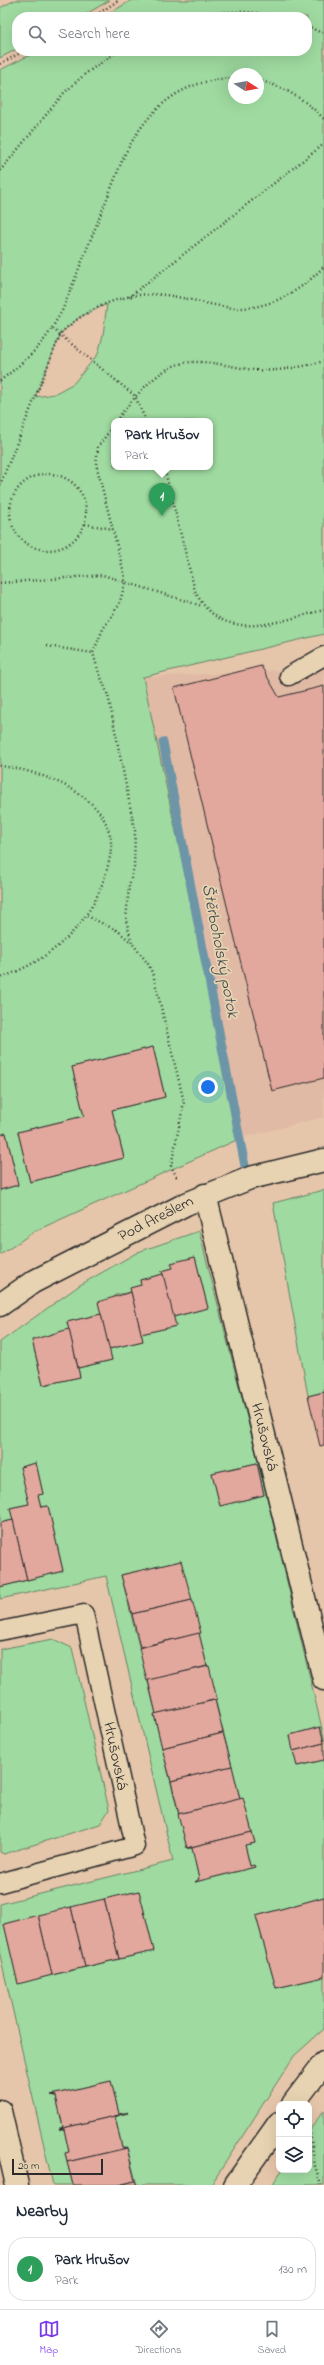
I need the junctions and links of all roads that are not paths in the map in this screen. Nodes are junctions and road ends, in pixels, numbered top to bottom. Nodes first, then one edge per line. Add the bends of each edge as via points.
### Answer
1 (324, 656) edge
2 (289, 676) dead end
3 (324, 1160) edge
4 (205, 1195) junction
5 (0, 1305) edge
6 (0, 1631) edge
7 (324, 1679) edge
8 (0, 1883) edge
9 (324, 2063) edge
10 (295, 2101) edge
11 (0, 2111) edge
12 (276, 2127) edge
13 (17, 2185) edge
14 (236, 2185) edge

1 - 2 lane
3 - 4 street, Pod Areálem via 250,1178
4 - 5 street, Pod Areálem via 32,1282
4 - 7 street, Hrušovská
6 - 8 lane, Hrušovská via 84,1614 135,1846
9 - 10 street
11 - 13 street
12 - 14 street

